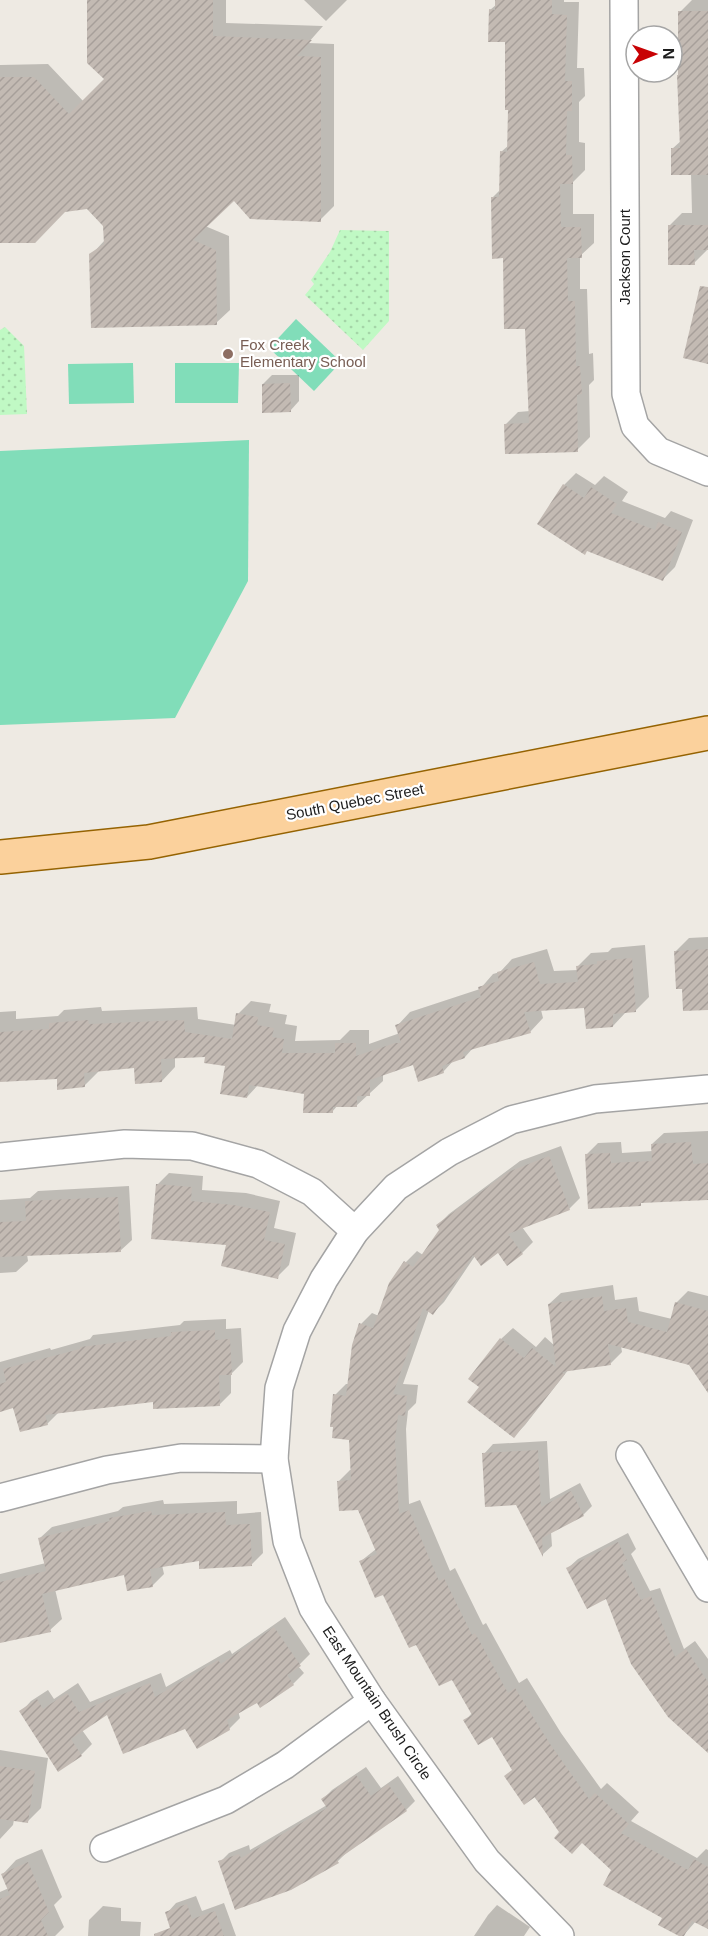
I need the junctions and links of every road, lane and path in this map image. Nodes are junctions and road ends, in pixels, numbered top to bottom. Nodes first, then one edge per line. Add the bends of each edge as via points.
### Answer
1 (624, 0) edge
2 (708, 472) edge
3 (708, 733) edge
4 (0, 857) edge
5 (708, 1089) edge
6 (0, 1157) edge
7 (355, 1231) junction
8 (630, 1455) dead end
9 (274, 1459) junction
10 (0, 1498) edge
11 (708, 1588) edge
12 (372, 1701) junction
13 (104, 1848) dead end
14 (560, 1936) edge

1 - 2 street, Jackson Court via 626,394 635,426 658,451
3 - 4 main road, South Quebec Street via 149,842
5 - 7 street, East Mountain Brush Circle via 595,1099 511,1120 449,1152 396,1187
6 - 7 street via 124,1144 192,1146 258,1164 312,1192
7 - 9 street, East Mountain Brush Circle via 297,1331 279,1388
8 - 11 street
9 - 10 street via 181,1458 107,1470
9 - 12 street, East Mountain Brush Circle via 287,1541 313,1608
12 - 13 street via 285,1765 226,1800
12 - 14 street, East Mountain Brush Circle via 488,1861

